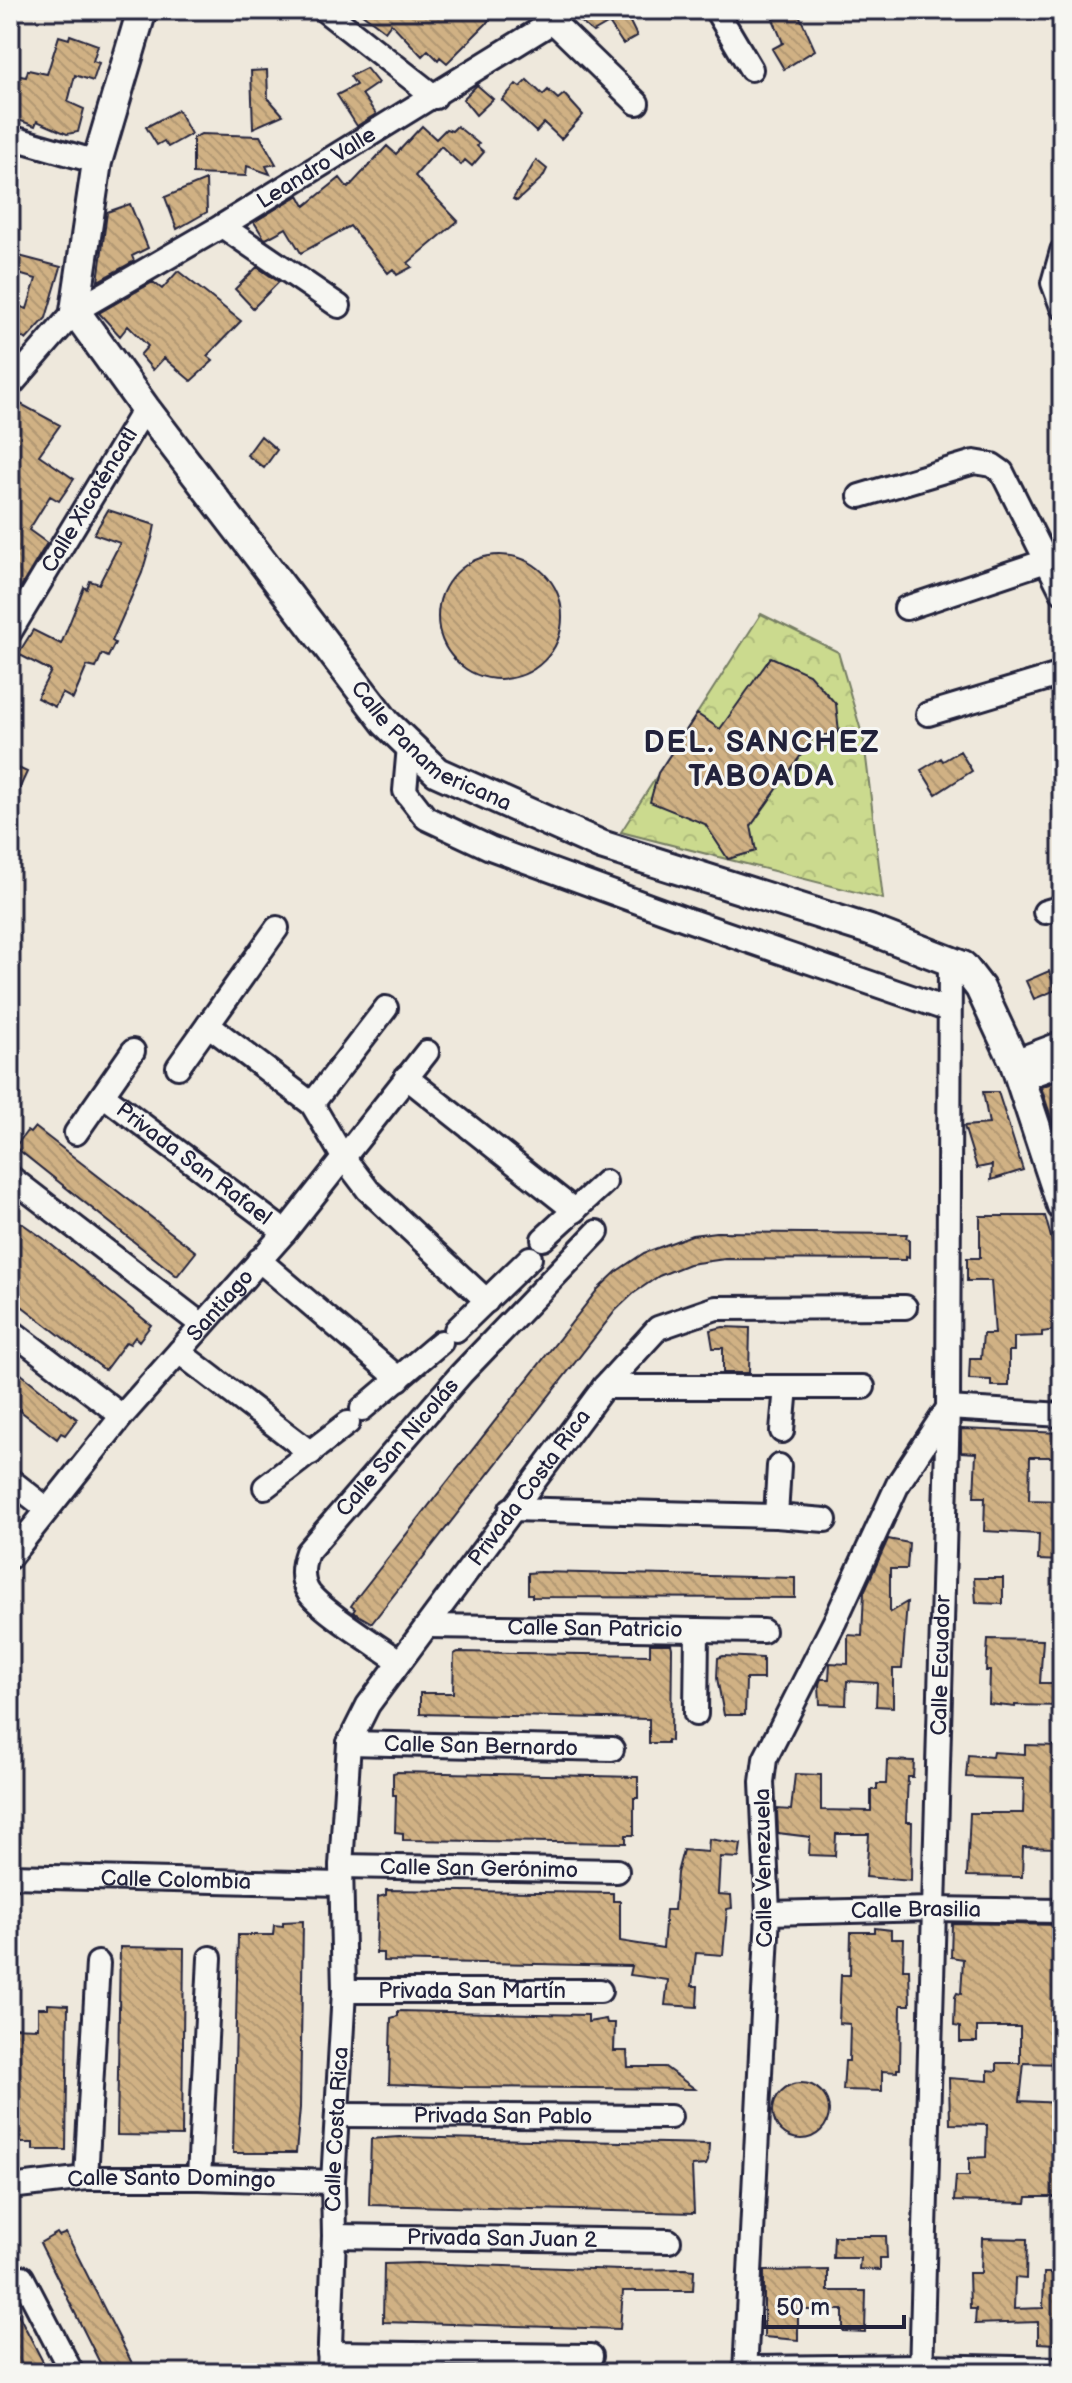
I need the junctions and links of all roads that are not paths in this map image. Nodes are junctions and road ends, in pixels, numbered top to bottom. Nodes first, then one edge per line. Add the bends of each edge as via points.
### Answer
1 (142, 10) edge
2 (324, 10) edge
3 (716, 10) edge
4 (547, 15) edge
5 (751, 69) dead end
6 (435, 97) junction
7 (637, 103) dead end
8 (10, 137) edge
9 (97, 162) junction
10 (222, 226) junction
11 (1062, 251) edge
12 (339, 306) dead end
13 (1062, 307) edge
14 (75, 311) junction
15 (10, 386) edge
16 (145, 408) junction
17 (860, 496) dead end
18 (1046, 561) junction
19 (1062, 592) edge
20 (906, 608) dead end
21 (10, 632) edge
22 (1062, 674) edge
23 (928, 714) dead end
24 (409, 746) junction
25 (277, 928) dead end
26 (950, 959) junction
27 (386, 1008) dead end
28 (949, 1010) junction
29 (208, 1025) junction
30 (1062, 1043) edge
31 (133, 1051) dead end
32 (427, 1052) dead end
33 (1062, 1064) edge
34 (178, 1067) dead end
35 (1018, 1070) junction
36 (406, 1077) junction
37 (103, 1095) junction
38 (312, 1104) junction
39 (76, 1133) dead end
40 (343, 1157) junction
41 (10, 1177) edge
42 (605, 1182) dead end
43 (1062, 1206) edge
44 (575, 1211) junction
45 (285, 1232) junction
46 (597, 1232) dead end
47 (543, 1239) dead end
48 (530, 1258) dead end
49 (259, 1260) junction
50 (487, 1301) junction
51 (905, 1307) dead end
52 (202, 1325) junction
53 (10, 1330) edge
54 (179, 1352) junction
55 (399, 1379) junction
56 (604, 1387) junction
57 (786, 1387) junction
58 (863, 1387) dead end
59 (948, 1408) junction
60 (1062, 1415) edge
61 (122, 1416) junction
62 (782, 1431) dead end
63 (311, 1453) junction
64 (779, 1466) dead end
65 (10, 1480) edge
66 (265, 1487) dead end
67 (47, 1509) junction
68 (511, 1509) junction
69 (776, 1516) junction
70 (825, 1520) dead end
71 (10, 1557) edge
72 (427, 1626) junction
73 (697, 1630) junction
74 (763, 1631) dead end
75 (399, 1661) junction
76 (696, 1714) dead end
77 (349, 1743) junction
78 (612, 1749) dead end
79 (617, 1871) dead end
80 (341, 1875) junction
81 (10, 1876) edge
82 (933, 1909) junction
83 (1062, 1911) edge
84 (768, 1913) junction
85 (210, 1958) dead end
86 (98, 1963) dead end
87 (344, 1991) junction
88 (600, 1991) dead end
89 (337, 2115) junction
90 (670, 2117) dead end
91 (86, 2178) junction
92 (199, 2178) junction
93 (333, 2182) junction
94 (10, 2187) edge
95 (334, 2236) junction
96 (669, 2241) dead end
97 (22, 2277) dead end
98 (591, 2356) dead end
99 (329, 2363) edge
100 (1062, 2369) edge
101 (921, 2370) edge
102 (745, 2371) edge
103 (72, 2373) edge

1 - 9 main road
2 - 6 street
3 - 5 street
4 - 6 street, Leandro Valle
4 - 7 street
6 - 10 street, Leandro Valle
8 - 9 street
9 - 14 main road
10 - 12 street
10 - 14 street, Leandro Valle
11 - 13 street via 1053,283
14 - 15 street, Leandro Valle
14 - 16 main road, Calle Panamericana
16 - 21 street, Calle Xicoténcatl
16 - 24 main road, Calle Panamericana
17 - 18 street via 974,462 992,465 1002,472
18 - 19 street
18 - 20 street
22 - 23 street
24 - 26 main road, Calle Panamericana via 437,772 601,845
24 - 28 street via 405,791 426,818 505,854
25 - 29 street
26 - 28 street, Calle Ecuador
26 - 35 main road via 973,977
27 - 38 street
28 - 59 street, Calle Ecuador
29 - 34 street
29 - 38 street
30 - 35 street
31 - 37 street
32 - 36 street, Santiago
33 - 35 street
35 - 43 main road
36 - 40 street, Santiago
36 - 44 street
37 - 39 street
37 - 45 street, Privada San Rafael
38 - 40 street
40 - 45 street, Santiago
40 - 50 street via 368,1190
41 - 52 street
42 - 44 street
44 - 47 street
45 - 49 street, Santiago
46 - 75 street, Calle San Nicolás via 461,1374 307,1552 302,1575 308,1592
48 - 50 street
49 - 52 street, Santiago
49 - 55 street
50 - 55 street
51 - 56 street, Privada Costa Rica via 716,1308 658,1328
52 - 54 street, Santiago
53 - 61 street
54 - 61 street, Santiago
54 - 63 street
55 - 63 street
56 - 57 street
56 - 68 street, Privada Costa Rica
57 - 58 street
57 - 62 street
59 - 60 street
59 - 82 street, Calle Ecuador
59 - 84 street, Calle Venezuela via 898,1484 765,1759
61 - 67 street, Santiago
63 - 66 street
64 - 69 street
65 - 67 street
67 - 71 street, Santiago
68 - 69 street
68 - 72 street, Privada Costa Rica
69 - 70 street
72 - 73 street, Calle San Patricio
72 - 75 street, Privada Costa Rica
73 - 74 street, Calle San Patricio
73 - 76 street
75 - 77 street, Privada Costa Rica
77 - 78 street, Calle San Bernardo
77 - 80 street, Privada Costa Rica
79 - 80 street, Calle San Gerónimo
80 - 81 street, Calle Colombia
80 - 87 street, Calle Costa Rica
82 - 83 street, Calle Brasilia
82 - 84 street, Calle Brasilia
82 - 101 street, Calle Ecuador
84 - 102 street, Calle Venezuela
85 - 92 street
86 - 91 street
87 - 88 street, Privada San Martín
87 - 89 street, Calle Costa Rica
89 - 90 street, Privada San Pablo
89 - 93 street, Calle Costa Rica
91 - 92 street, Calle Santo Domingo
91 - 94 street, Calle Santo Domingo
92 - 93 street, Calle Santo Domingo
93 - 95 street, Calle Costa Rica
95 - 96 street, Privada San Juan 2
95 - 99 street, Calle Costa Rica
97 - 103 street
98 - 99 street
100 - 101 street
101 - 102 street

